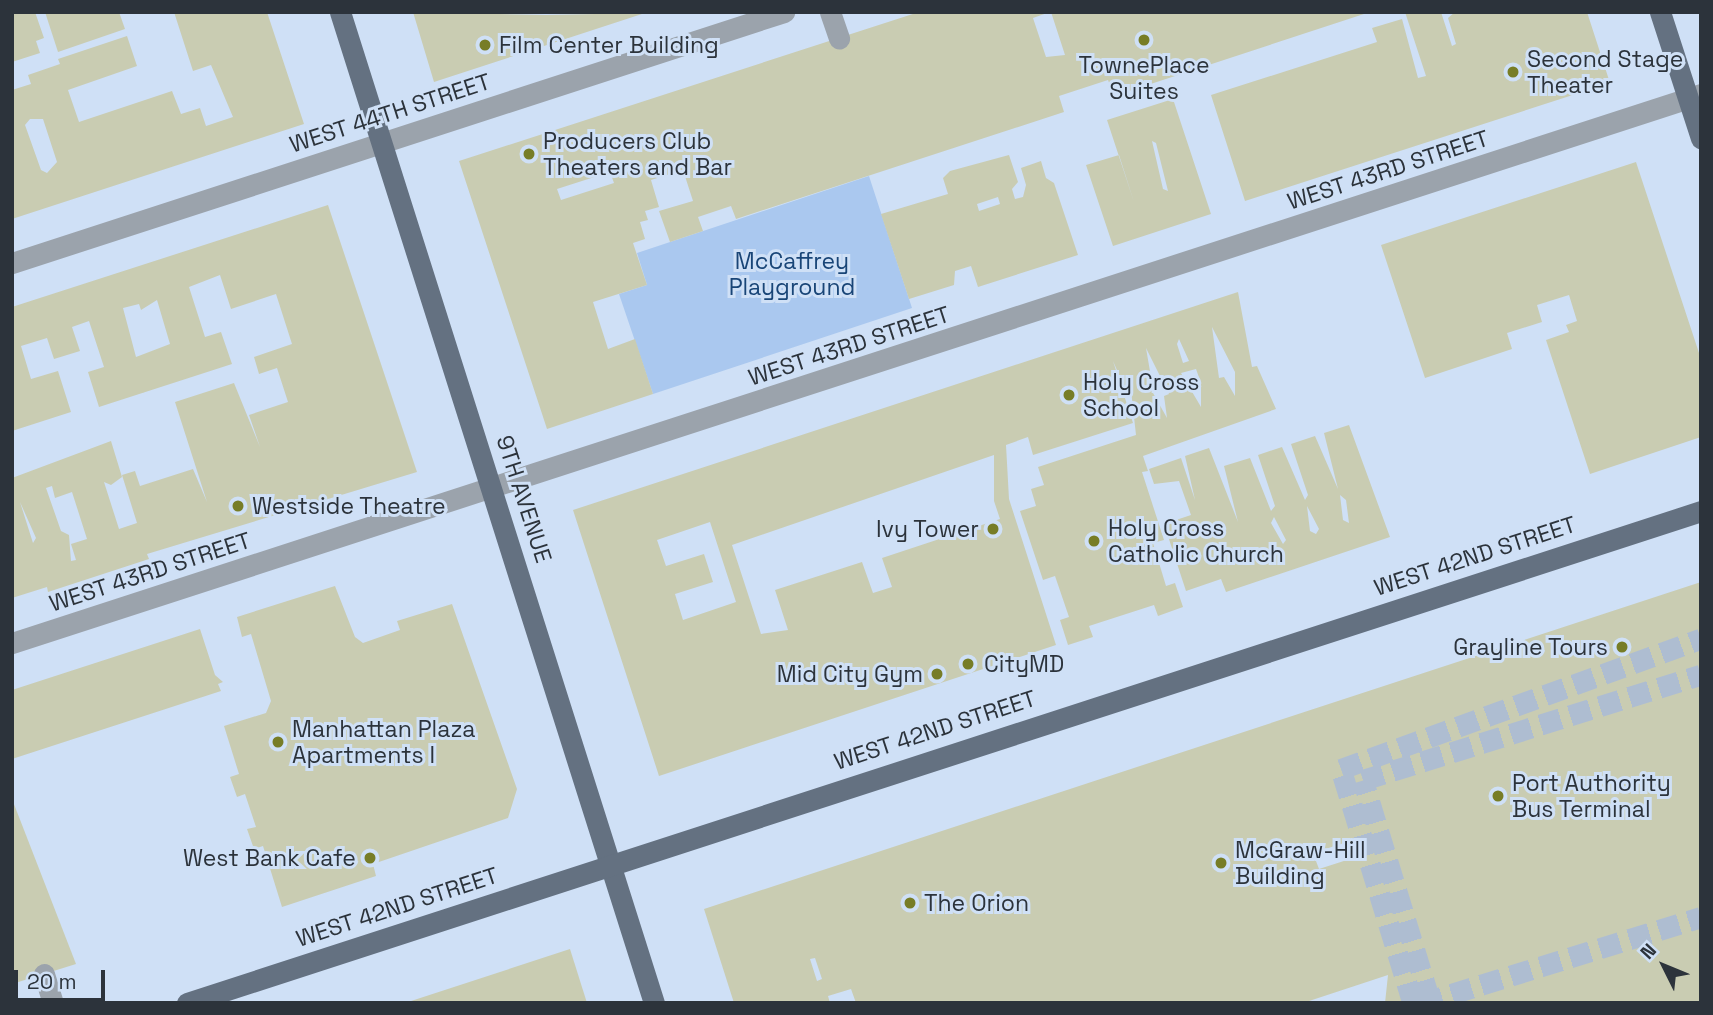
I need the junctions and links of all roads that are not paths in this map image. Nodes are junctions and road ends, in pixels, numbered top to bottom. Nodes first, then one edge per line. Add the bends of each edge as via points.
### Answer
1 (340, 12) edge
2 (784, 12) edge
3 (830, 12) edge
4 (1660, 12) edge
5 (839, 38) dead end
6 (1694, 96) edge
7 (1701, 138) edge
8 (381, 144) junction
9 (12, 263) edge
10 (494, 489) junction
11 (1701, 511) edge
12 (12, 643) edge
13 (610, 866) junction
14 (44, 974) dead end
15 (53, 1003) edge
16 (187, 1003) edge
17 (654, 1003) edge

1 - 8 main road, 9TH AVENUE
2 - 8 street, WEST 44TH STREET
3 - 5 street
4 - 6 main road
6 - 7 main road
6 - 10 street, WEST 43RD STREET
8 - 9 street, WEST 44TH STREET
8 - 10 main road, 9TH AVENUE
10 - 12 street, WEST 43RD STREET
10 - 13 main road, 9TH AVENUE
11 - 13 main road, WEST 42ND STREET
13 - 16 main road, WEST 42ND STREET
13 - 17 main road, 9TH AVENUE
14 - 15 street

